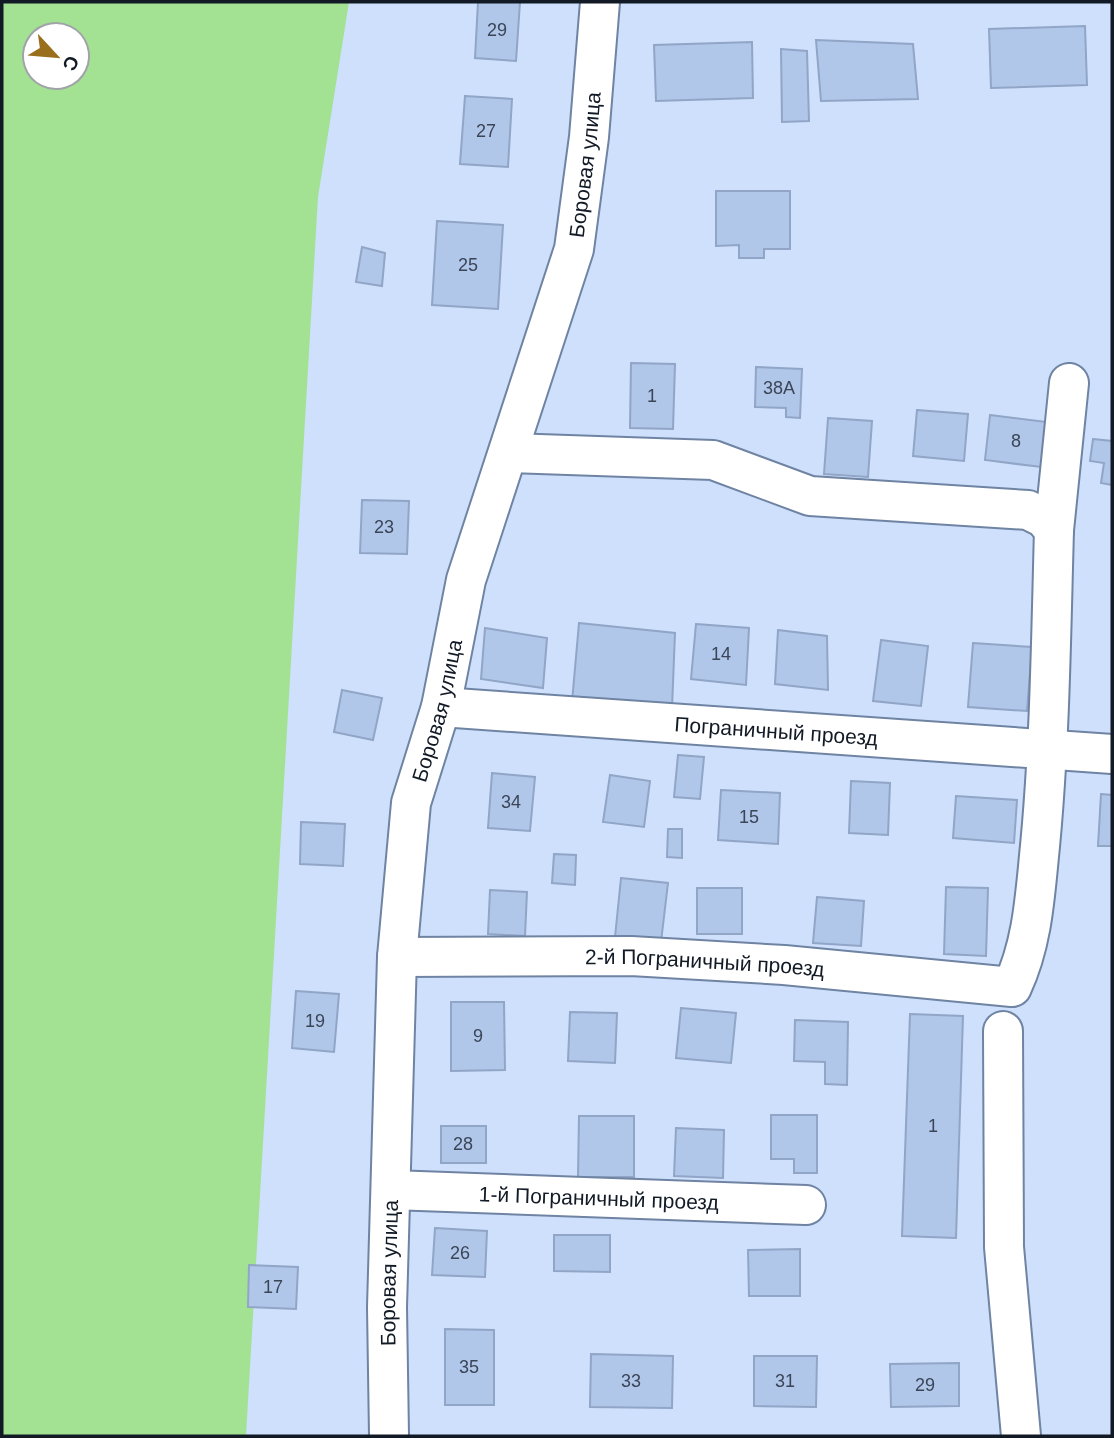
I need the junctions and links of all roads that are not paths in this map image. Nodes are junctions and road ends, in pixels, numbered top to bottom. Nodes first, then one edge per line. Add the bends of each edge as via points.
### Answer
1 (600, 2) edge
2 (1069, 383) dead end
3 (510, 453) junction
4 (1055, 530) junction
5 (441, 707) junction
6 (1048, 749) junction
7 (1112, 754) edge
8 (397, 957) junction
9 (1003, 1031) dead end
10 (391, 1190) junction
11 (806, 1205) dead end
12 (389, 1436) edge
13 (1021, 1436) edge

1 - 3 street, Боровая улица via 574,249
2 - 4 street
3 - 4 street via 713,460 810,496 1028,510
3 - 5 street, Боровая улица via 466,580
4 - 6 street
5 - 6 street, Пограничный проезд
5 - 8 street, Боровая улица via 411,803
6 - 7 street, Пограничный проезд
6 - 8 street, 2-й Пограничный проезд via 1032,929 1012,987 631,956
8 - 10 street, Боровая улица
9 - 13 street via 1004,1247
10 - 11 street, 1-й Пограничный проезд
10 - 12 street, Боровая улица

